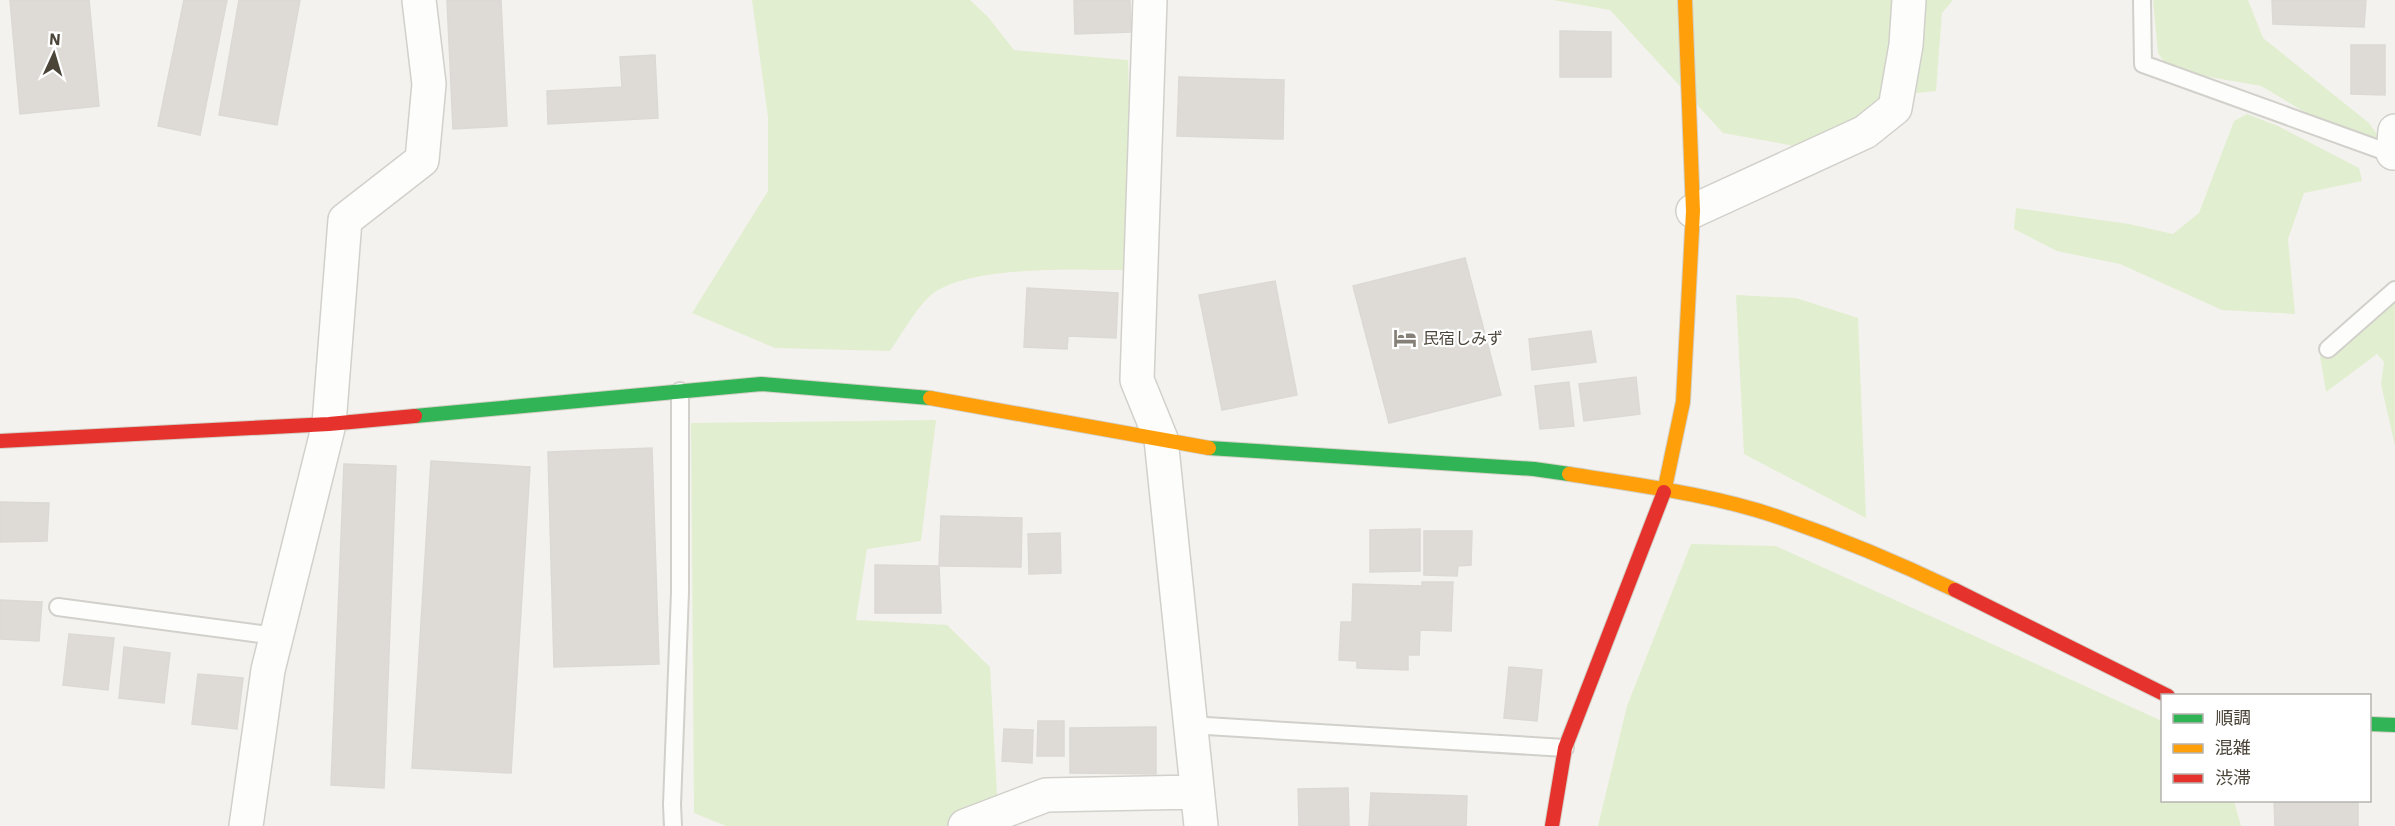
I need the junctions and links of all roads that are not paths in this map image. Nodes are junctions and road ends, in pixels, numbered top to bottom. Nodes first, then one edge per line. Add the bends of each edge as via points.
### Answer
1 (419, 0) edge
2 (1150, 0) edge
3 (1685, 0) edge
4 (1909, 0) edge
5 (2142, 0) edge
6 (2394, 147) edge
7 (1694, 211) junction
8 (2395, 290) edge
9 (2328, 350) dead end
10 (680, 392) junction
11 (329, 424) junction
12 (1161, 439) junction
13 (0, 441) edge
14 (1665, 489) junction
15 (58, 607) dead end
16 (276, 636) junction
17 (2164, 694) edge
18 (1190, 724) junction
19 (2371, 724) edge
20 (2395, 725) edge
21 (1565, 748) junction
22 (1196, 792) junction
23 (246, 826) edge
24 (674, 826) edge
25 (965, 826) edge
26 (1201, 826) edge
27 (1552, 826) edge

1 - 11 street via 429,84 422,160 345,220
2 - 12 street via 1137,380
3 - 7 street
4 - 7 street via 1895,108 1865,132
5 - 6 lane via 2143,64
7 - 14 street via 1683,402
8 - 9 lane
10 - 11 street
10 - 12 street via 761,384 913,395
10 - 24 lane
11 - 13 street
11 - 16 street
12 - 14 street via 1208,448 1534,469
12 - 18 street
14 - 17 street via 1779,517 1922,574
14 - 21 street
15 - 16 lane
16 - 23 street
18 - 21 lane
18 - 22 street
19 - 20 street
21 - 27 street
22 - 25 street via 1046,795
22 - 26 street

